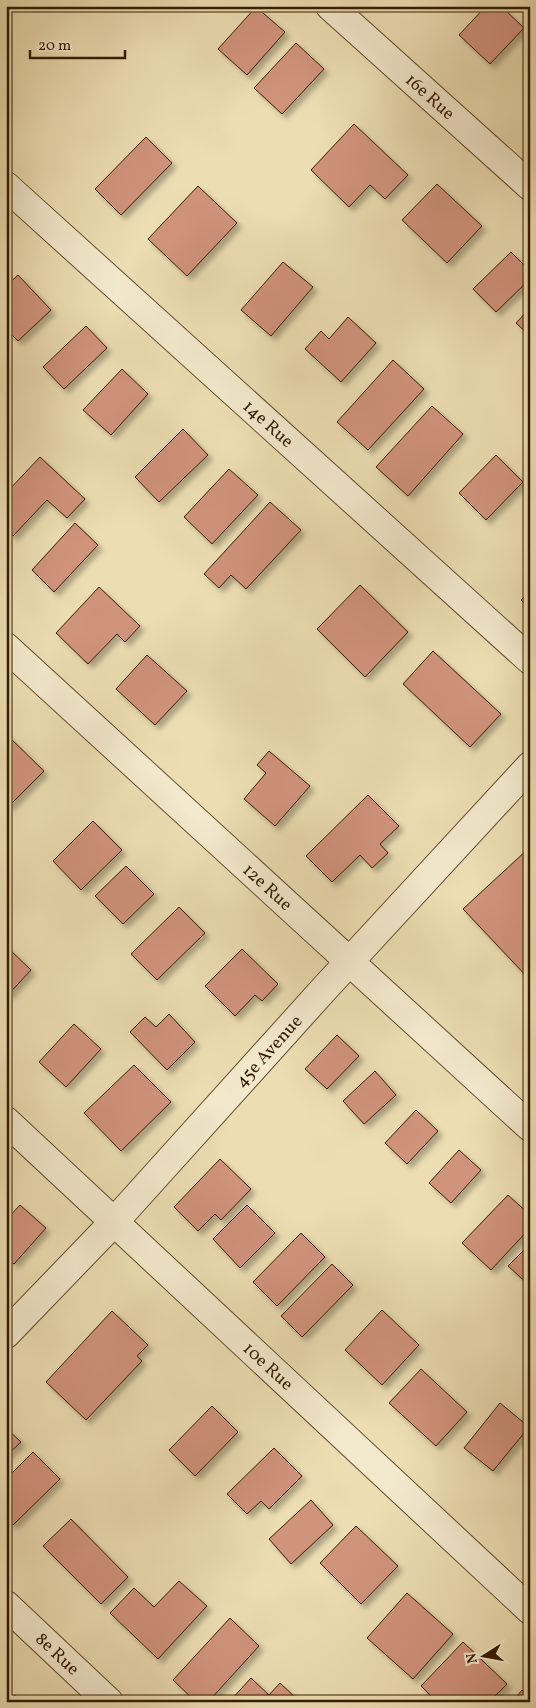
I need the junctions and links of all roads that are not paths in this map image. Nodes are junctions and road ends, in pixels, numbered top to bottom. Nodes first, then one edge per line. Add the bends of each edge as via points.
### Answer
1 (330, 6) edge
2 (6, 186) edge
3 (530, 186) edge
4 (6, 647) edge
5 (530, 660) edge
6 (530, 766) edge
7 (350, 961) junction
8 (6, 1121) edge
9 (530, 1127) edge
10 (114, 1222) junction
11 (6, 1334) edge
12 (6, 1605) edge
13 (530, 1610) edge
14 (109, 1702) edge

1 - 3 street, 16e Rue
2 - 5 street, 14e Rue
4 - 7 street, 12e Rue
6 - 7 street, 45e Avenue
7 - 9 street, 12e Rue
7 - 10 street, 45e Avenue
8 - 10 street, 10e Rue
10 - 11 street, 45e Avenue
10 - 13 street, 10e Rue
12 - 14 street, 8e Rue

